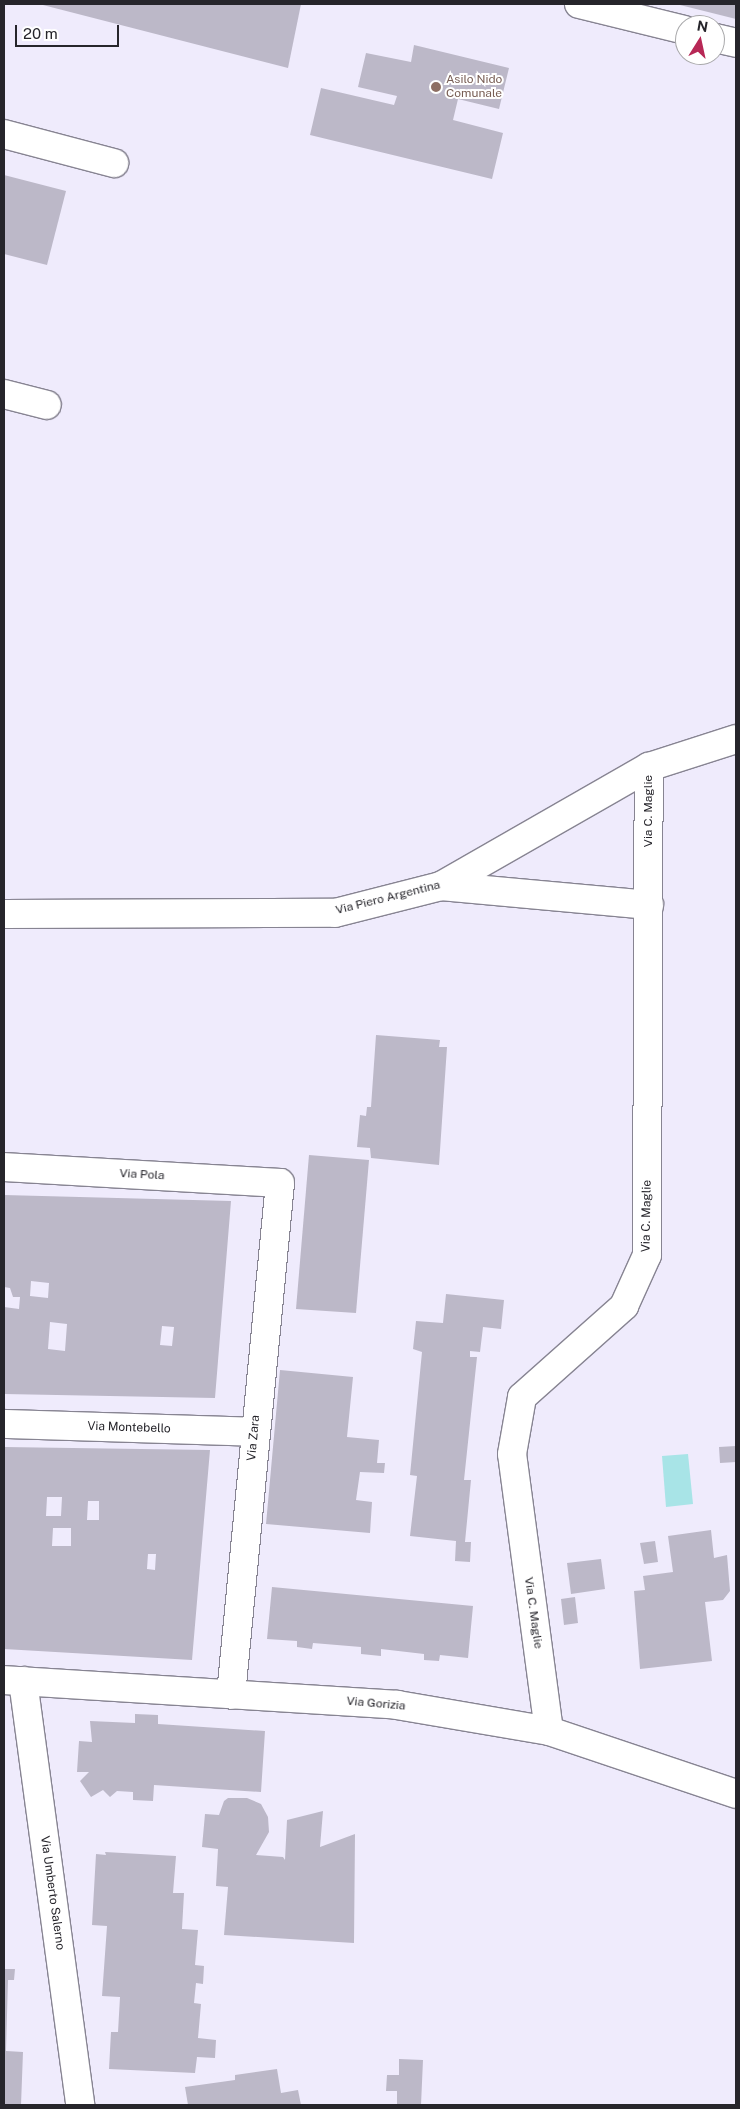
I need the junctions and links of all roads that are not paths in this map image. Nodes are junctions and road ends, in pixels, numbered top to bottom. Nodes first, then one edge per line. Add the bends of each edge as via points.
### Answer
1 (579, 4) edge
2 (675, 28) edge
3 (4, 134) edge
4 (114, 163) dead end
5 (4, 394) edge
6 (47, 405) dead end
7 (736, 739) edge
8 (649, 767) junction
9 (441, 886) junction
10 (649, 905) junction
11 (4, 914) edge
12 (4, 1167) edge
13 (280, 1183) joint
14 (4, 1424) edge
15 (255, 1432) junction
16 (14, 1681) edge
17 (231, 1695) junction
18 (549, 1732) junction
19 (736, 1794) edge
20 (80, 2105) edge

1 - 2 street
3 - 4 street
5 - 6 street
7 - 8 street, Via Piero Argentina
8 - 9 street, Via Piero Argentina
8 - 10 street, Via C. Maglie
9 - 10 street
9 - 11 street, Via Piero Argentina via 335,913
10 - 18 street, Via C. Maglie via 647,1255 624,1306 522,1397 512,1454
12 - 13 street, Via Pola
13 - 15 street, Via Zara
14 - 15 street, Via Montebello
15 - 17 street, Via Zara
16 - 17 street, Via Gorizia
16 - 20 street, Via Umberto Salerno
17 - 18 street, Via Gorizia via 397,1705
18 - 19 street, Via Gorizia

